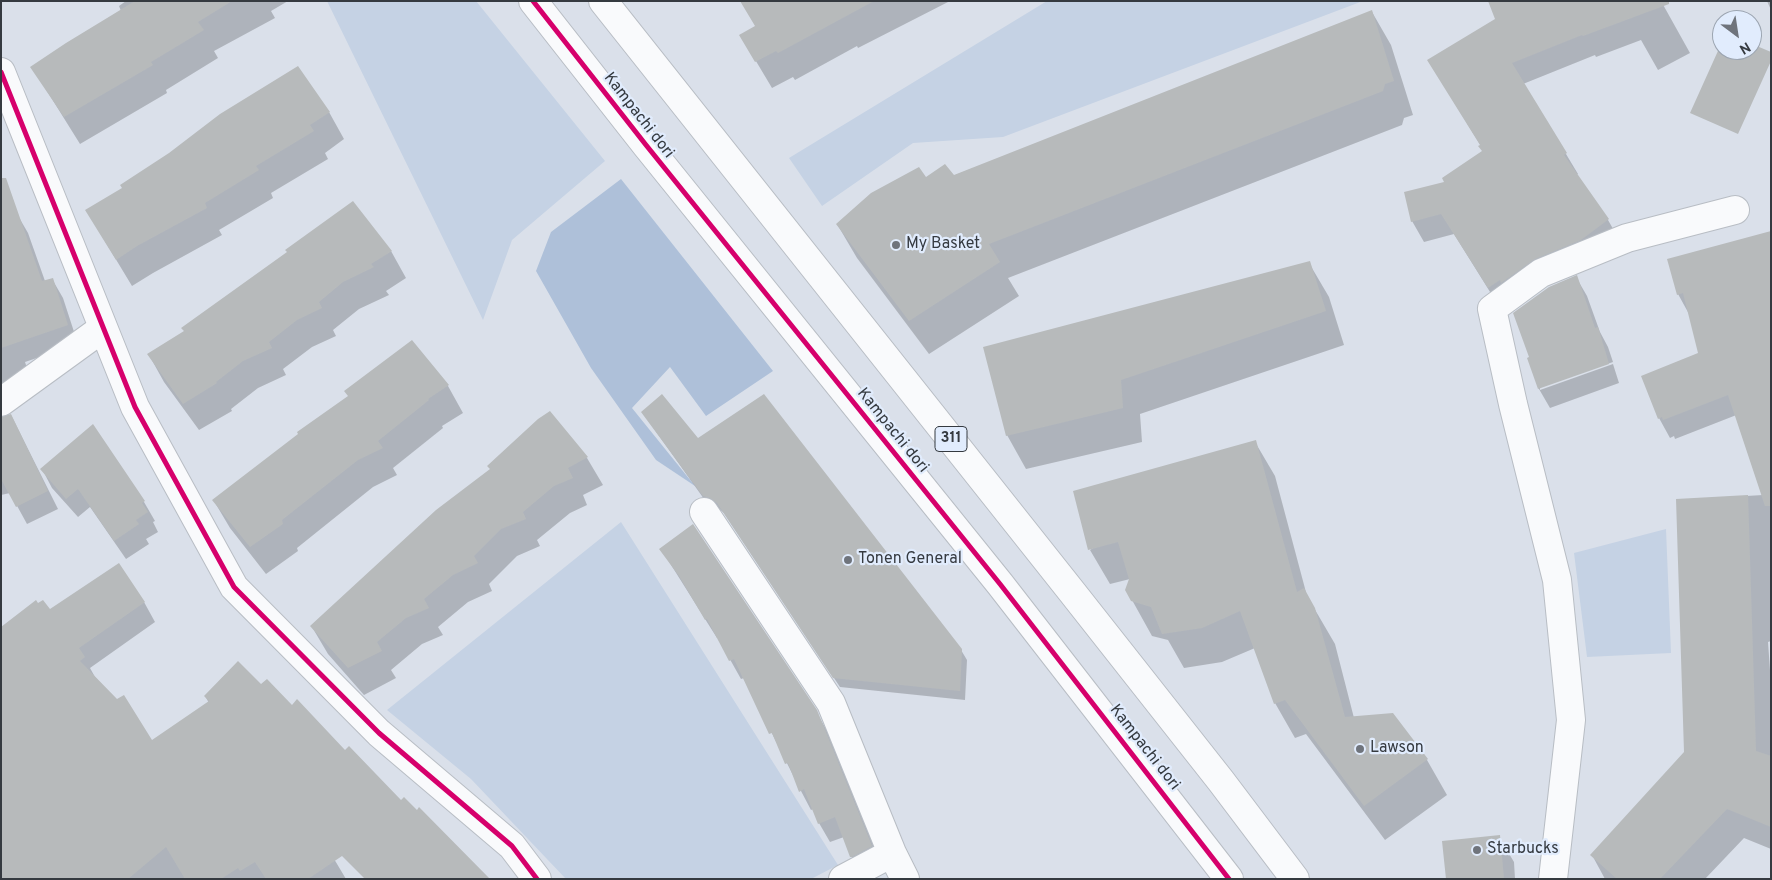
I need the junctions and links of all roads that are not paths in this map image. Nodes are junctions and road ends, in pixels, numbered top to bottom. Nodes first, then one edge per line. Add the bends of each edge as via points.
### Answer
1 (533, 1) edge
2 (603, 1) edge
3 (1, 72) edge
4 (1735, 210) dead end
5 (103, 328) junction
6 (1, 402) edge
7 (704, 512) dead end
8 (892, 853) junction
9 (537, 879) edge
10 (843, 879) edge
11 (905, 879) edge
12 (1229, 879) edge
13 (1295, 879) edge
14 (1553, 879) edge

1 - 12 street, Kampachi dori via 1000,584
2 - 13 street, 311
3 - 5 street
4 - 14 street via 1627,238 1541,273 1492,309 1557,580 1571,720
5 - 6 street
5 - 9 street via 135,407 234,587 379,733 512,846
7 - 8 street via 831,703
8 - 10 street
8 - 11 street

